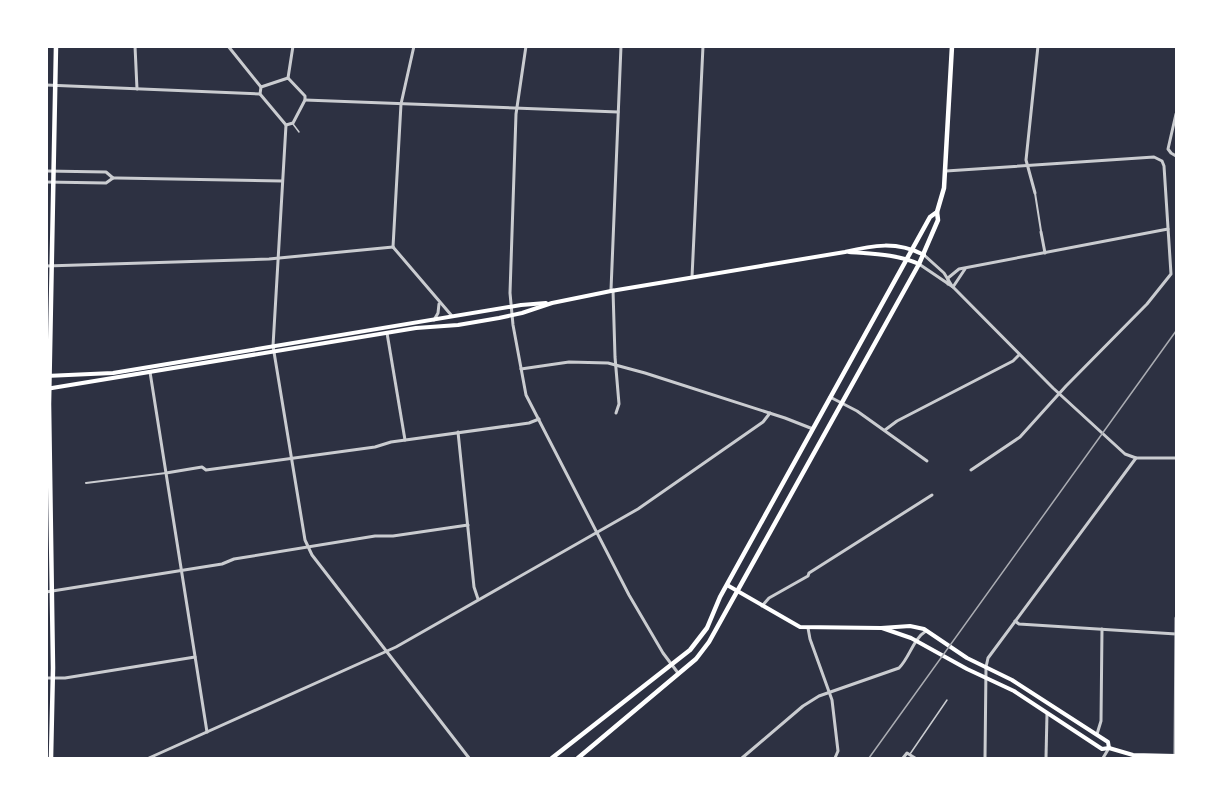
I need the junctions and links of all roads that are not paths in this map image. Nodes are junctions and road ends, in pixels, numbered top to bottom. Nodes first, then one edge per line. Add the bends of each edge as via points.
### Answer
1 (56, 46) edge
2 (135, 46) edge
3 (228, 46) edge
4 (293, 46) edge
5 (414, 46) edge
6 (526, 46) edge
7 (621, 46) edge
8 (703, 46) edge
9 (951, 46) edge
10 (1038, 46) edge
11 (288, 78) junction
12 (46, 86) edge
13 (56, 86) junction
14 (261, 87) junction
15 (137, 89) junction
16 (260, 94) junction
17 (305, 100) junction
18 (401, 104) junction
19 (517, 108) junction
20 (618, 112) junction
21 (1176, 114) edge
22 (293, 123) junction
23 (286, 125) junction
24 (299, 132) dead end
25 (1176, 156) edge
26 (1027, 167) junction
27 (46, 171) edge
28 (54, 171) junction
29 (945, 171) junction
30 (113, 178) junction
31 (282, 181) junction
32 (46, 182) edge
33 (54, 183) junction
34 (1035, 193) joint
35 (937, 212) junction
36 (1168, 229) junction
37 (1041, 232) joint
38 (393, 247) junction
39 (912, 249) junction
40 (845, 252) junction
41 (1045, 253) junction
42 (924, 255) junction
43 (277, 259) junction
44 (907, 259) junction
45 (919, 264) junction
46 (49, 266) edge
47 (965, 268) junction
48 (692, 277) junction
49 (948, 278) junction
50 (948, 284) junction
51 (953, 287) junction
52 (612, 291) junction
53 (439, 302) junction
54 (552, 303) junction
55 (511, 307) junction
56 (477, 313) junction
57 (512, 315) junction
58 (453, 317) junction
59 (434, 321) junction
60 (479, 321) junction
61 (387, 333) junction
62 (320, 338) junction
63 (321, 344) junction
64 (273, 346) junction
65 (273, 353) junction
66 (1019, 355) junction
67 (615, 365) junction
68 (150, 369) junction
69 (521, 369) junction
70 (48, 376) edge
71 (48, 388) edge
72 (1059, 394) junction
73 (830, 397) junction
74 (842, 402) junction
75 (616, 412) dead end
76 (770, 413) junction
77 (538, 418) junction
78 (813, 429) junction
79 (885, 430) junction
80 (458, 432) junction
81 (405, 440) junction
82 (1136, 458) junction
83 (1176, 458) edge
84 (290, 459) junction
85 (927, 461) dead end
86 (971, 470) dead end
87 (166, 473) junction
88 (86, 483) dead end
89 (49, 490) edge
90 (932, 495) dead end
91 (468, 525) junction
92 (596, 532) junction
93 (307, 547) junction
94 (182, 571) junction
95 (727, 585) junction
96 (737, 591) junction
97 (50, 592) edge
98 (478, 599) junction
99 (762, 606) junction
100 (1176, 618) edge
101 (1016, 621) junction
102 (808, 628) junction
103 (881, 628) junction
104 (1102, 629) junction
105 (928, 630) junction
106 (909, 631) junction
107 (1176, 634) edge
108 (917, 641) junction
109 (387, 651) junction
110 (195, 657) junction
111 (1176, 662) edge
112 (672, 665) junction
113 (986, 667) junction
114 (678, 674) junction
115 (49, 678) edge
116 (986, 678) junction
117 (830, 692) junction
118 (947, 700) dead end
119 (1047, 713) junction
120 (207, 732) junction
121 (1096, 735) junction
122 (1109, 748) junction
123 (908, 754) junction
124 (1176, 756) edge
125 (51, 759) edge
126 (149, 759) edge
127 (469, 759) edge
128 (552, 759) edge
129 (578, 759) edge
130 (742, 759) edge
131 (835, 759) edge
132 (903, 759) edge
133 (915, 759) edge
134 (985, 759) edge
135 (1046, 759) edge
136 (1103, 759) edge

1 - 13 main road
2 - 15 street
3 - 14 street
4 - 11 street
5 - 18 street
6 - 19 street
7 - 20 street
8 - 48 street
9 - 29 main road
10 - 26 street
11 - 14 street
11 - 17 street
12 - 13 street
13 - 15 street
13 - 28 main road
14 - 16 street
15 - 16 street
16 - 23 street
17 - 18 street
17 - 22 street
18 - 19 street
18 - 38 street
19 - 20 street
19 - 55 street
20 - 52 street
21 - 25 street via 1168,146
22 - 23 street
22 - 24 lane
23 - 31 street
26 - 29 street
26 - 34 street
26 - 36 street via 1154,158 1162,161
27 - 28 street
28 - 30 street via 106,172
28 - 33 main road
29 - 35 main road via 944,192
30 - 31 street
30 - 33 street via 106,183
31 - 43 street
32 - 33 street
33 - 46 main road
34 - 37 street
35 - 39 main road via 930,217
35 - 42 main road via 938,220
36 - 41 street
36 - 72 street via 1171,272 1147,304
37 - 41 street
38 - 43 street
38 - 53 street
39 - 40 main road via 884,244
39 - 42 main road
39 - 44 main road
40 - 44 main road
40 - 48 main road
41 - 47 street
42 - 45 main road
42 - 49 street
43 - 46 street
43 - 64 street
44 - 45 main road
44 - 73 main road
45 - 50 street
45 - 74 main road
46 - 70 main road
47 - 49 street
47 - 51 street
48 - 52 main road
49 - 50 street
49 - 51 street
50 - 51 street
51 - 66 street
52 - 54 main road
52 - 67 street
53 - 58 street
53 - 59 street
54 - 55 main road
54 - 57 main road
55 - 56 main road
55 - 57 street
56 - 58 main road
56 - 60 street
57 - 60 main road
57 - 69 street
58 - 59 main road
59 - 62 main road
60 - 61 main road
61 - 63 main road
61 - 81 street
62 - 63 lane
62 - 64 main road
63 - 65 main road
64 - 65 street
64 - 68 main road
65 - 68 main road
65 - 84 street
66 - 72 street
66 - 79 street
67 - 69 street via 578,361
67 - 75 street
67 - 76 street
68 - 70 main road
68 - 71 main road
68 - 87 street
69 - 77 street via 526,395
70 - 71 main road
71 - 89 main road
72 - 82 street via 1125,454
72 - 86 street via 1016,440
73 - 74 street
73 - 78 main road
74 - 79 street
74 - 96 main road
76 - 78 street
76 - 92 street via 763,422 665,491
77 - 80 street via 529,423
77 - 92 street
78 - 95 main road
79 - 85 street
80 - 81 street
80 - 91 street
81 - 84 street
82 - 83 street
82 - 101 street
84 - 87 street
84 - 93 street
87 - 88 street
87 - 94 street
89 - 97 main road
90 - 99 street
91 - 93 street
91 - 98 street
92 - 98 street
92 - 112 street
93 - 94 street
93 - 109 street
94 - 97 street
94 - 110 street
95 - 96 main road
95 - 112 main road via 702,636
96 - 99 main road
96 - 114 main road via 709,642
97 - 115 main road
98 - 109 street
99 - 102 main road via 796,626
100 - 107 street
101 - 104 street
101 - 113 street
102 - 103 main road
102 - 117 street
103 - 106 main road
103 - 106 main road
104 - 107 street
104 - 121 street via 1101,721
105 - 106 main road
105 - 108 street
105 - 113 main road
106 - 108 main road
107 - 111 street
108 - 116 main road
108 - 117 street via 899,668
109 - 120 street
109 - 127 street
110 - 115 street
110 - 120 street
111 - 124 street
112 - 114 street
112 - 128 main road
113 - 116 street
113 - 121 main road
114 - 129 main road
115 - 125 main road
116 - 119 main road
116 - 134 street
117 - 130 street via 803,706
117 - 131 street
118 - 123 lane
119 - 122 main road via 1102,749
119 - 135 street
120 - 126 street
121 - 122 main road via 1108,742
122 - 124 main road via 1133,755
122 - 136 street
123 - 132 street
123 - 133 street

